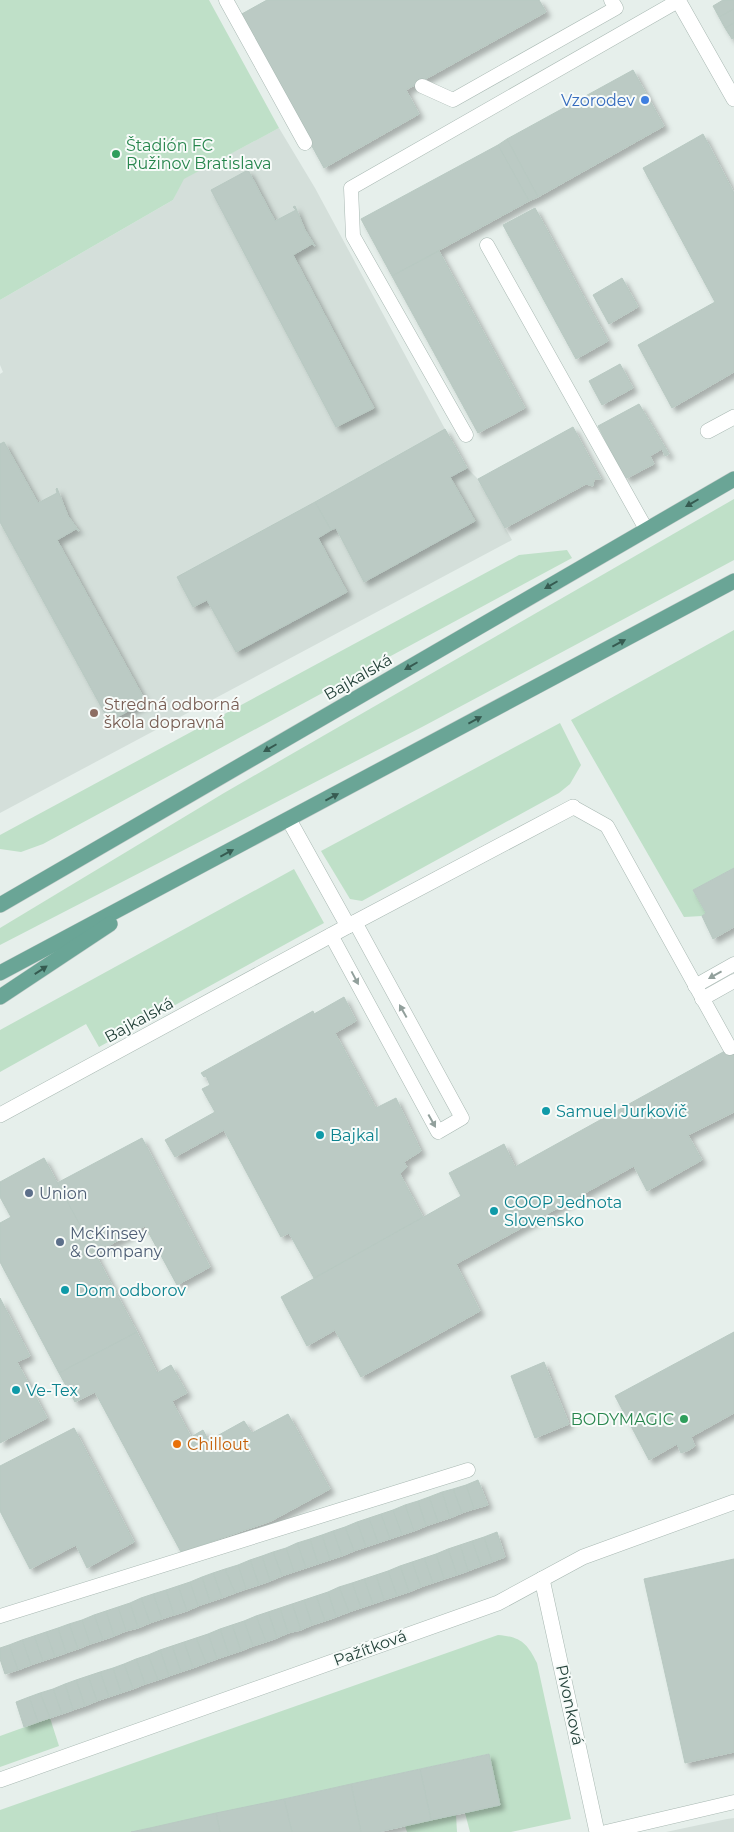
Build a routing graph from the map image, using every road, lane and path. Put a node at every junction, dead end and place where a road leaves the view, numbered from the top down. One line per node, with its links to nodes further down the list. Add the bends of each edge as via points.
1 (226, 0): 6 (lane)
2 (611, 0): 4 (lane, via 616,8 453,100)
3 (678, 1): 5 (street); 10 (lane, via 351,188 353,236)
4 (422, 86)
5 (734, 99)
6 (305, 143)
7 (487, 246): 12 (lane)
8 (734, 417): 9 (street)
9 (708, 431)
10 (466, 435)
11 (734, 479): 12 (main road, Bajkalská, one-way to 12)
12 (646, 529): 17 (main road, Bajkalská, one-way to 17)
13 (734, 582): 15 (main road, one-way to 13)
14 (573, 807): 18 (street, Bajkalská); 23 (lane, via 607,826)
15 (289, 820): 16 (main road, one-way to 15); 18 (street)
16 (184, 876): 21 (main road); 24 (main road, one-way to 16)
17 (0, 905)
18 (351, 924): 19 (street, Bajkalská); 19 (lane, one-way to 18, via 438,1132 462,1118)
19 (331, 935): 27 (street, Bajkalská)
20 (734, 964): 23 (lane, one-way to 23)
21 (0, 973)
22 (734, 981): 25 (lane)
23 (695, 986): 25 (lane)
24 (0, 996)
25 (702, 999): 26 (lane)
26 (730, 1048)
27 (0, 1116)
28 (468, 1470): 31 (lane)
29 (734, 1502): 30 (street, Pažítková, via 583,1557)
30 (542, 1579): 32 (street, Pažítková, via 498,1603); 34 (street, Pivonková)
31 (0, 1616)
32 (0, 1780)
33 (734, 1802): 35 (lane)
34 (598, 1832)
35 (606, 1832)

